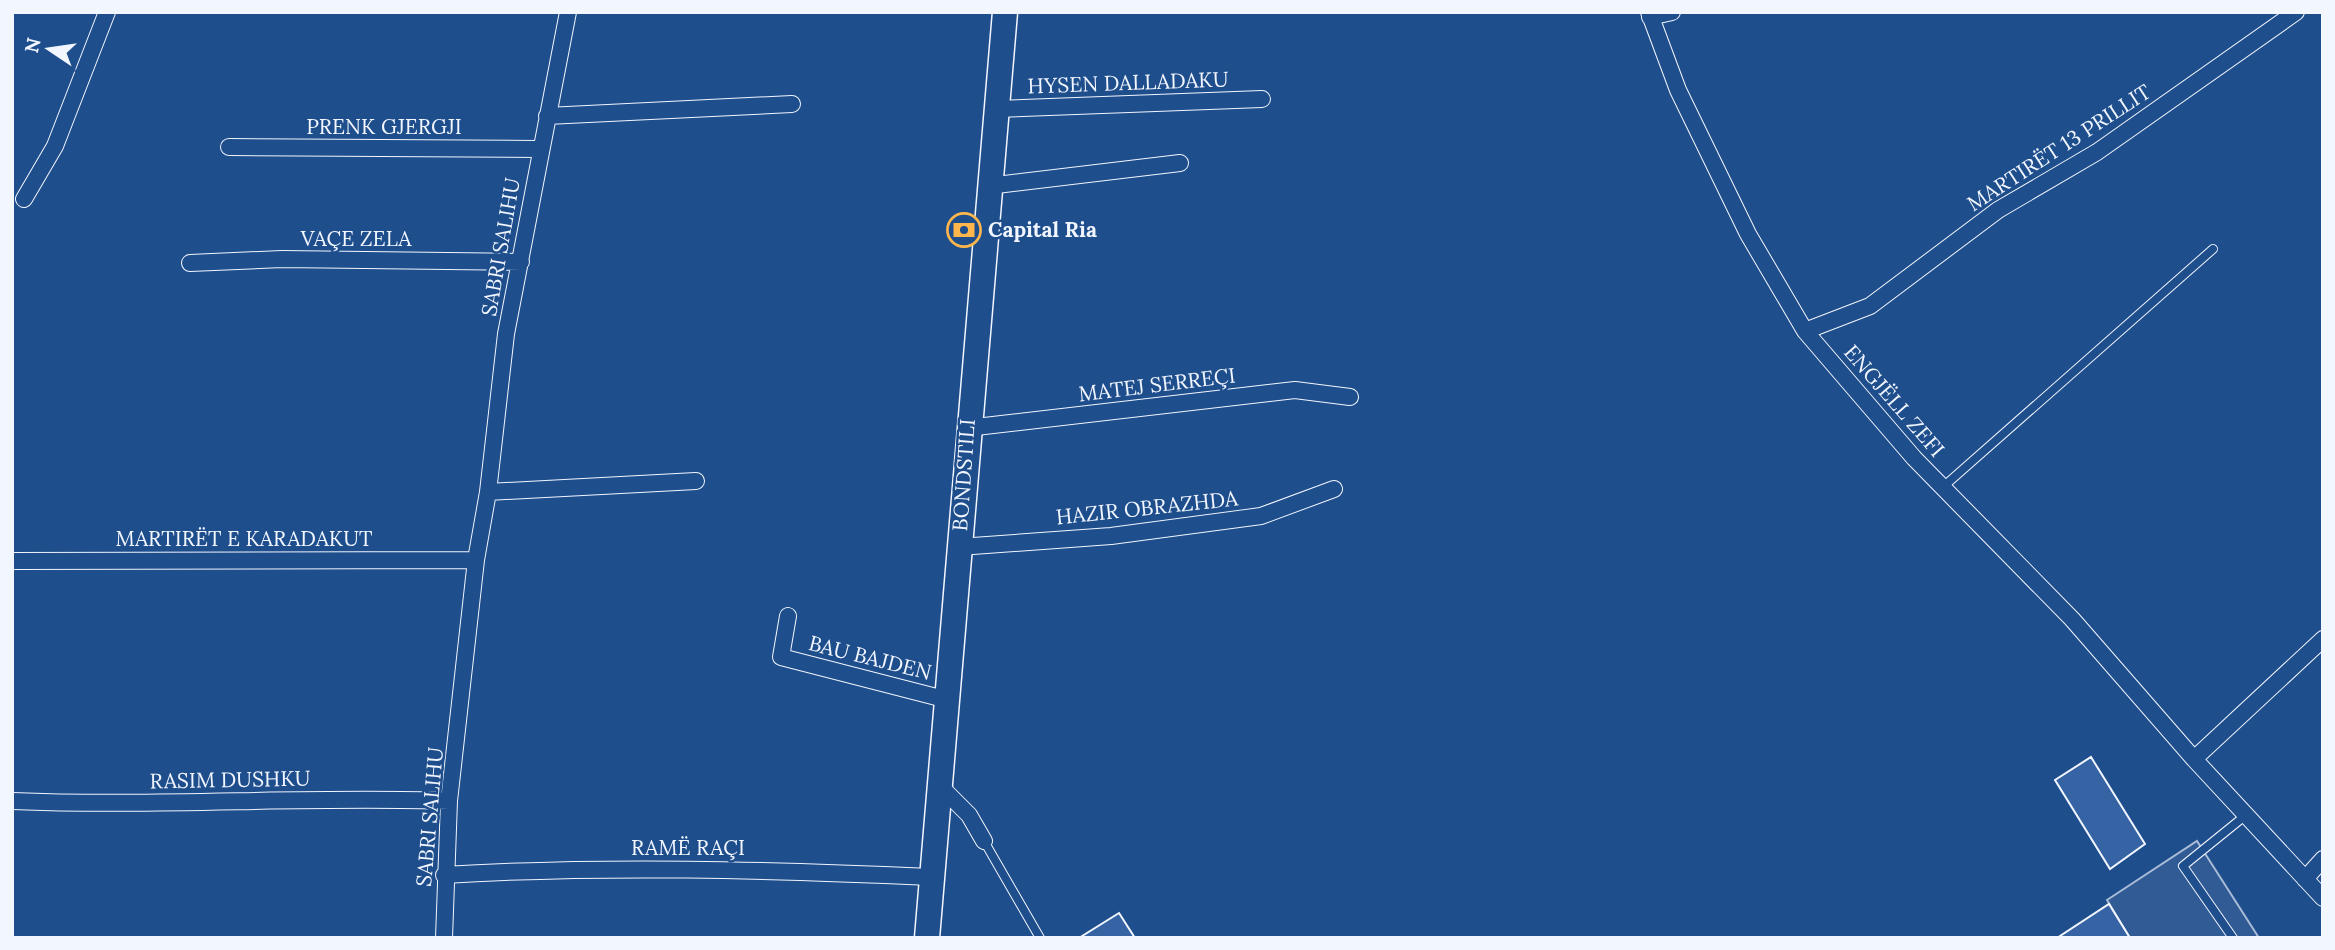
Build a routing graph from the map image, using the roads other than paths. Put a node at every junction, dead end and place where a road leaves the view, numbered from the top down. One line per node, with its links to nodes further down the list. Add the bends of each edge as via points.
1 (107, 12): 15 (street, via 55,146)
2 (568, 12): 10 (street, SABRI SALIHU)
3 (1005, 12): 9 (main road, BONDSTILI)
4 (1672, 12): 6 (street)
5 (2296, 12): 19 (street, MARTIRËT 13 PRILLIT, via 2097,152 1998,210 1870,306)
6 (1650, 14): 19 (street, ENGJËLL ZEFI, via 1678,90 1748,234)
7 (1262, 99): 9 (street, HYSEN DALLADAKU)
8 (792, 104): 10 (street)
9 (996, 109): 14 (main road, BONDSTILI)
10 (547, 116): 12 (street, SABRI SALIHU)
11 (229, 147): 12 (street, PRENK GJERGJI)
12 (540, 149): 17 (street, SABRI SALIHU)
13 (1180, 163): 14 (street)
14 (988, 186): 21 (main road, BONDSTILI)
15 (24, 199)
16 (2213, 249): 23 (lane)
17 (522, 262): 18 (street, VAÇE ZELA, via 282,259); 25 (street, SABRI SALIHU, via 506,334)
18 (190, 263)
19 (1805, 331): 23 (street, ENGJËLL ZEFI)
20 (1350, 397): 21 (street, MATEJ SERREÇI, via 1295,390)
21 (967, 428): 26 (main road, BONDSTILI)
22 (696, 481): 25 (street)
23 (1943, 487): 32 (street, ENGJËLL ZEFI, via 2073,619)
24 (1334, 489): 26 (street, HAZIR OBRAZHDA, via 1261,516 1111,536)
25 (488, 492): 27 (street, SABRI SALIHU)
26 (959, 547): 31 (main road, BONDSTILI)
27 (476, 560): 28 (street, MARTIRËT E KARADAKUT); 35 (street, SABRI SALIHU)
28 (12, 561)
29 (788, 616): 31 (street, BAU BAJDEN, via 781,657)
30 (2323, 639): 32 (street)
31 (948, 700): 33 (main road, BONDSTILI)
32 (2194, 759): 36 (street, ENGJËLL ZEFI)
33 (939, 785): 37 (street, via 969,815); 40 (main road, BONDSTILI)
34 (12, 801): 35 (street, RASIM DUSHKU)
35 (449, 801): 39 (street, SABRI SALIHU)
36 (2248, 814): 41 (street, ENGJËLL ZEFI); 46 (lane, via 2183,866)
37 (984, 841): 45 (lane)
38 (2323, 859): 41 (street)
39 (444, 875): 40 (street, RAMË RAÇI, via 558,868 726,868); 43 (street, SABRI SALIHU)
40 (931, 877): 44 (main road, BONDSTILI)
41 (2305, 879): 42 (street, ENGJËLL ZEFI)
42 (2323, 898)
43 (444, 938)
44 (927, 938)
45 (1040, 938)
46 (2233, 938)

